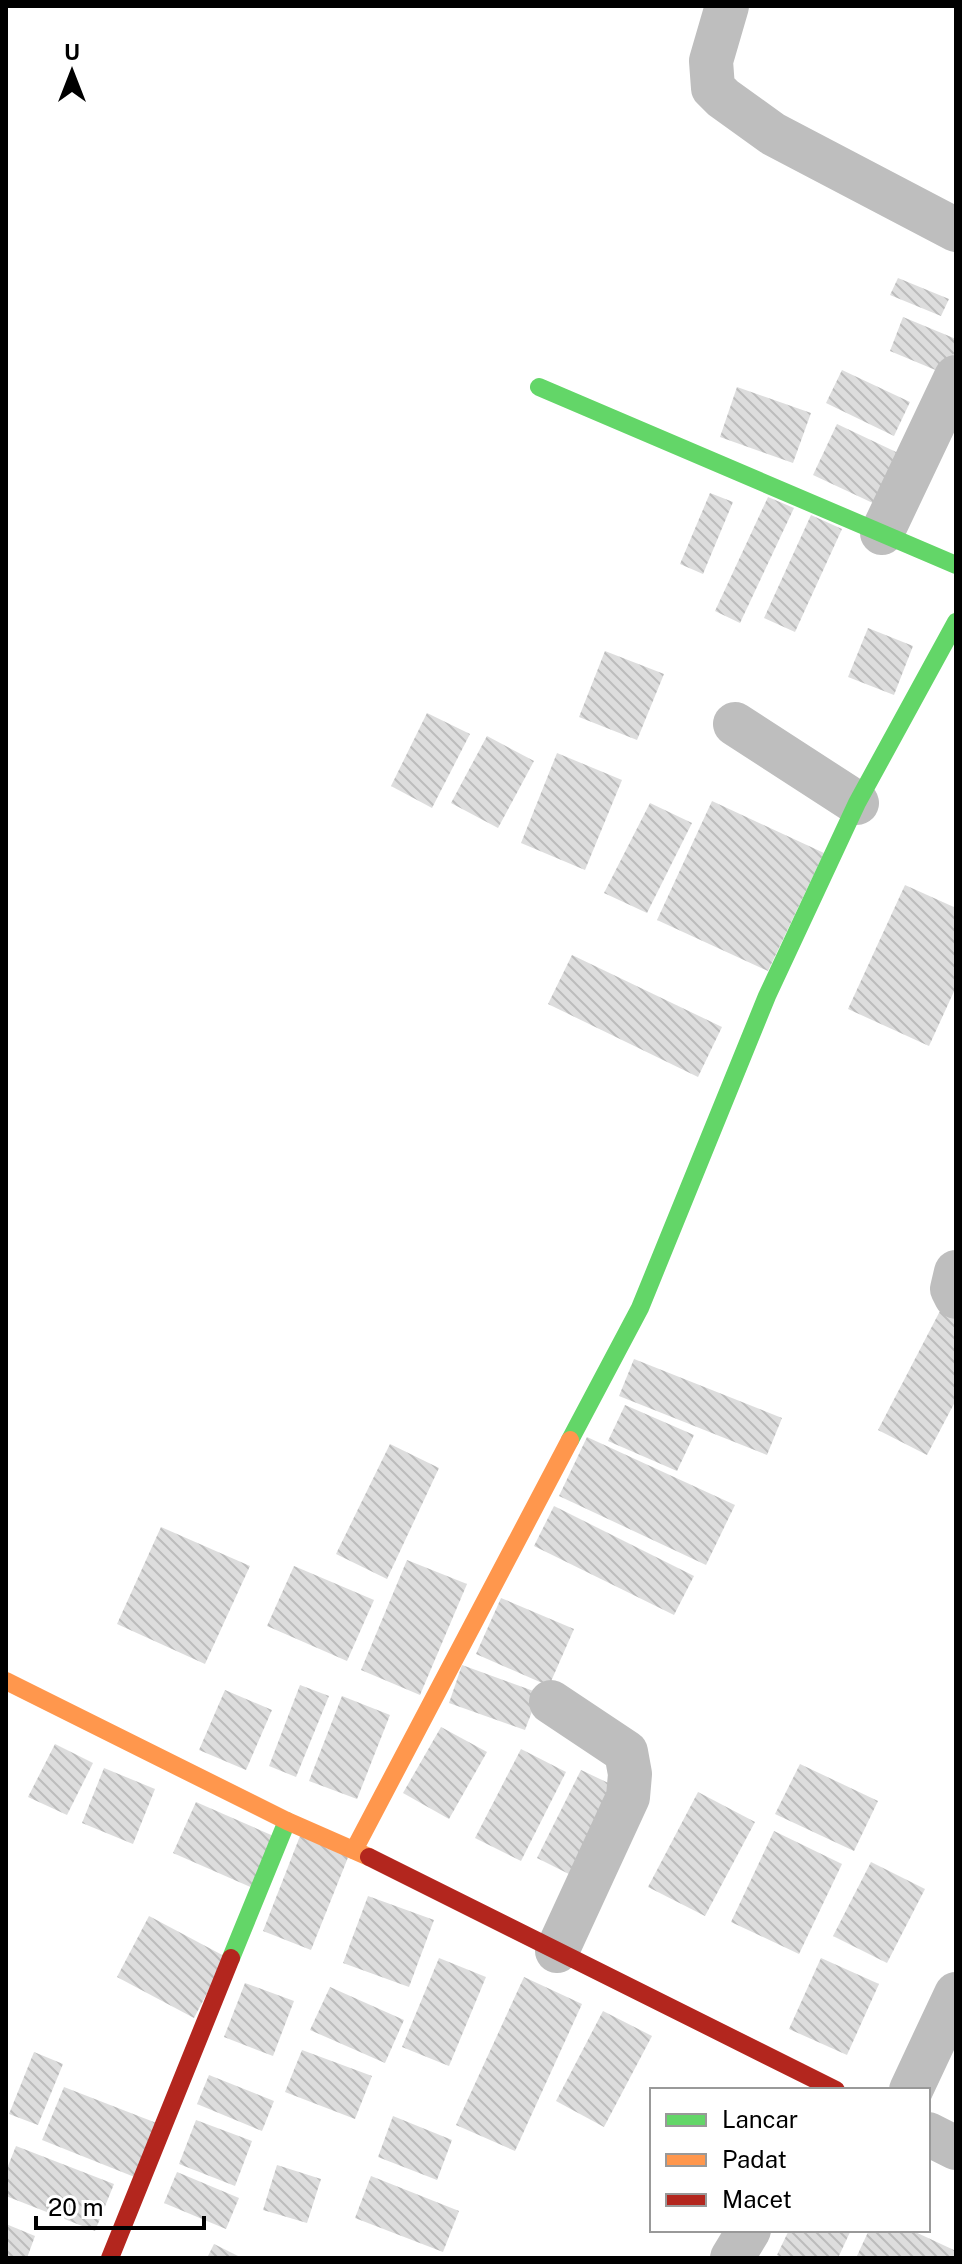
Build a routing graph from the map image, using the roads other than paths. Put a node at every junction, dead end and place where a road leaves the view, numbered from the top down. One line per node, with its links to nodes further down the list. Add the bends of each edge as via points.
1 (727, 6): 2 (street, via 711,61 713,88 723,98 773,134)
2 (956, 230)
3 (956, 377): 5 (street)
4 (539, 387): 5 (street)
5 (882, 533): 6 (street)
6 (956, 565)
7 (956, 622): 9 (street)
8 (735, 724): 9 (street)
9 (857, 803): 15 (street, via 767,996 640,1308)
10 (956, 1272): 11 (street)
11 (956, 1297)
12 (6, 1681): 14 (street)
13 (551, 1702): 16 (street, via 626,1752 630,1774 628,1797)
14 (287, 1821): 15 (street); 23 (street)
15 (354, 1850): 16 (street)
16 (557, 1951): 18 (street)
17 (956, 1994): 19 (street)
18 (832, 2088)
19 (912, 2088)
20 (930, 2135): 21 (street)
21 (956, 2148)
22 (748, 2232): 24 (street)
23 (110, 2258)
24 (732, 2258)

